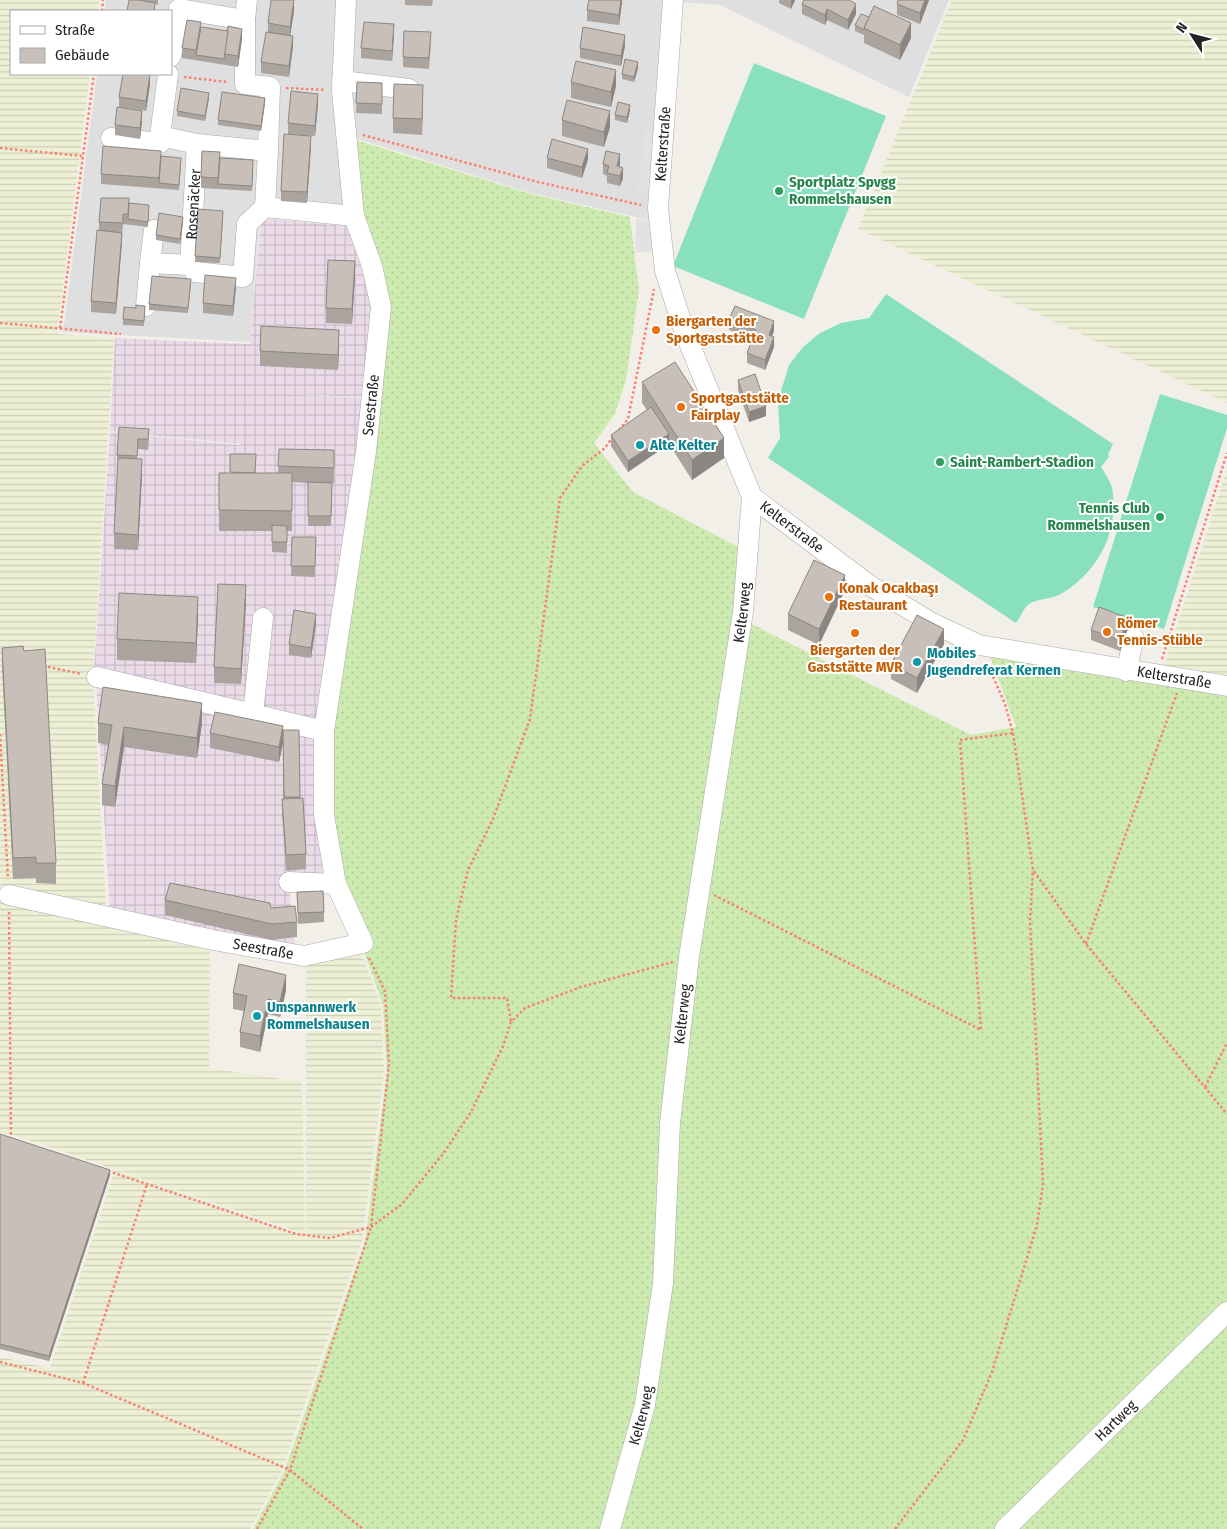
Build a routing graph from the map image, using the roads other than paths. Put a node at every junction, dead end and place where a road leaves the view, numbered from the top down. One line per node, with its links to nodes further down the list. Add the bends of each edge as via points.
1 (247, 0): 5 (street)
2 (346, 0): 8 (street, Seestraße)
3 (673, 0): 20 (street, Kelterstraße, via 658,208 664,270 684,333)
4 (179, 5): 5 (street); 6 (street)
5 (246, 20): 13 (street, via 245,84 270,87)
6 (172, 49)
7 (168, 75): 10 (street)
8 (342, 86): 9 (street); 15 (street, Seestraße)
9 (409, 89)
10 (160, 136): 11 (street, via 160,143); 12 (street)
11 (111, 138)
12 (197, 144): 13 (street); 18 (street, Rosenäcker)
13 (268, 151): 14 (street)
14 (266, 207): 15 (street); 18 (street, via 247,224 243,277 195,272)
15 (354, 216): 27 (street, Seestraße, via 381,307 368,433)
16 (154, 230): 17 (street)
17 (150, 263): 18 (street); 19 (street)
18 (190, 265)
19 (146, 306)
20 (752, 497): 23 (street, Kelterstraße, via 869,585 932,623 979,645); 32 (street, Kelterweg, via 743,612 689,957 670,1123 663,1283 645,1405)
21 (263, 618): 26 (street)
22 (1134, 638): 23 (street)
23 (1126, 671): 25 (street, Kelterstraße)
24 (97, 678): 26 (street)
25 (1227, 686)
26 (253, 714): 27 (street)
27 (324, 731): 29 (street, Seestraße, via 324,815)
28 (289, 882): 29 (street)
29 (336, 884): 30 (street, Seestraße, via 363,943 304,956 213,940)
30 (9, 895)
31 (1227, 1312): 33 (street, Hartweg)
32 (610, 1529)
33 (1005, 1529)

